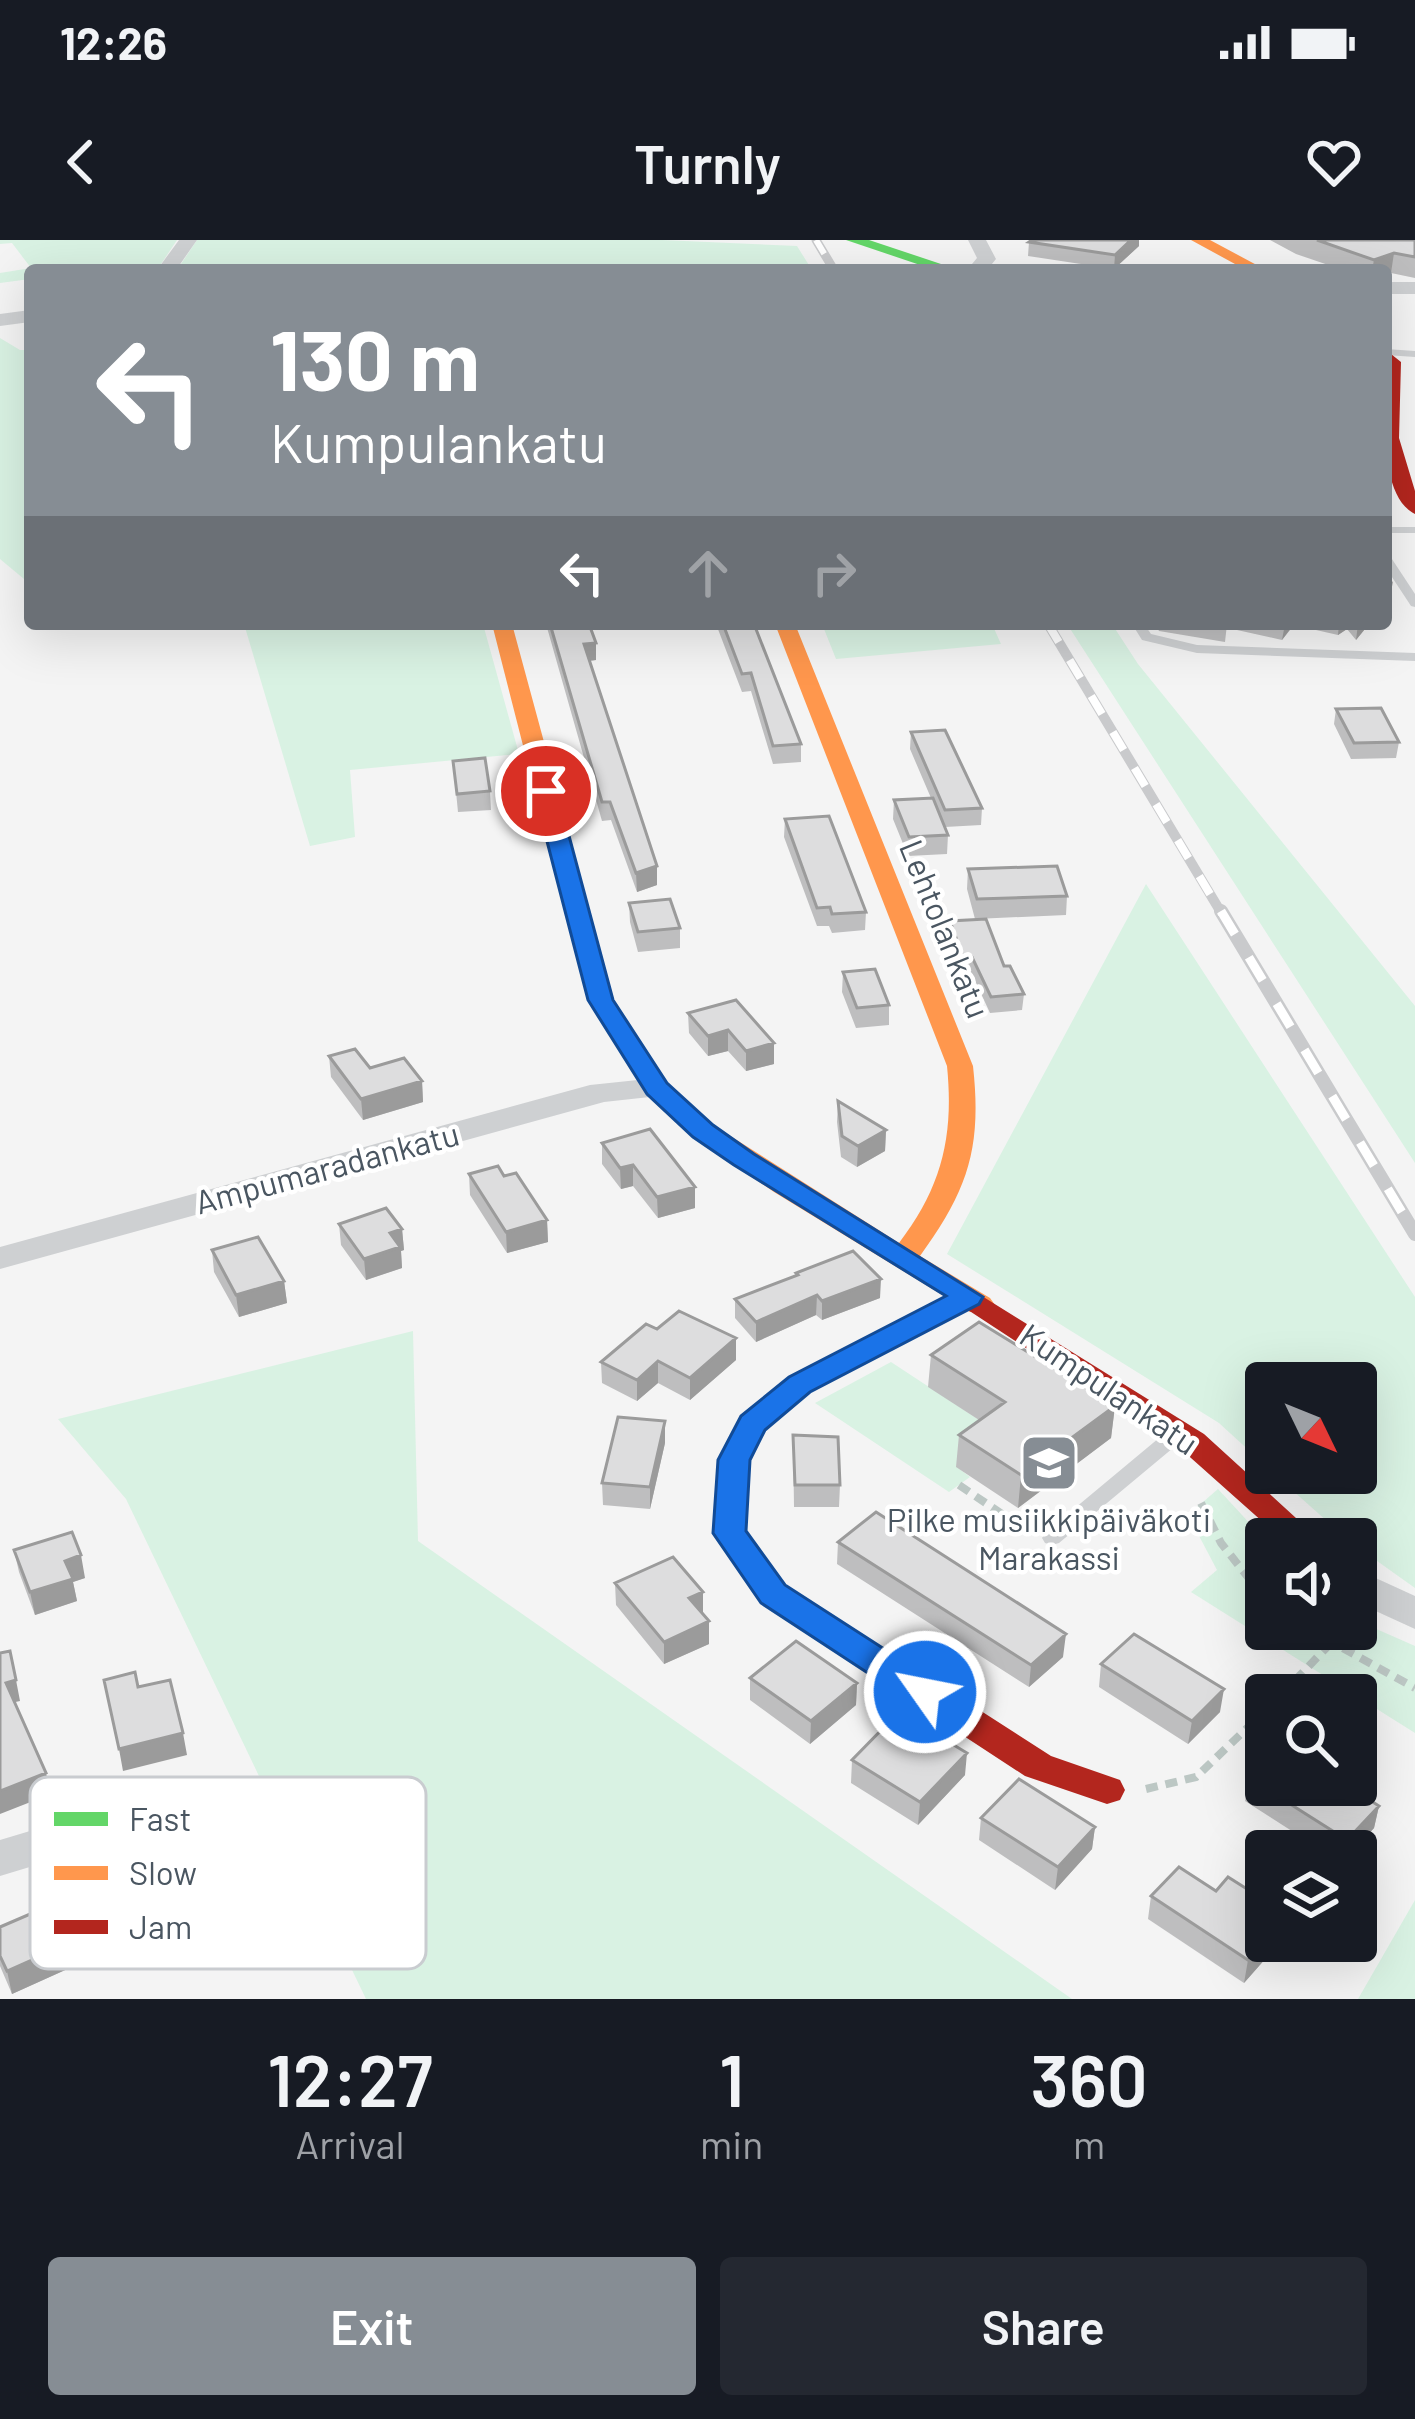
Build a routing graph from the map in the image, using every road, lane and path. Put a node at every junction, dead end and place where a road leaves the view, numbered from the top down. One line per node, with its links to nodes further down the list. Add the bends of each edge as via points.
1 (853, 240): 3 (street)
2 (1198, 240): 4 (street)
3 (931, 264)
4 (1246, 264)
5 (1392, 472): 6 (street)
6 (1415, 508)
7 (1392, 568): 8 (lane)
8 (1415, 604)
9 (504, 630): 13 (street, Kumpulankatu, via 601,1000)
10 (787, 630): 14 (street, Lehtolankatu, via 960,1066 970,1121 964,1165)
11 (1141, 630): 12 (lane, via 1146,638 1197,649)
12 (1415, 657)
13 (656, 1088): 14 (street, Kumpulankatu, via 744,1160); 15 (street, Ampumaradankatu, via 602,1092)
14 (905, 1256): 16 (street, Kumpulankatu)
15 (0, 1258)
16 (968, 1297): 17 (street, Kumpulankatu); 29 (street, via 800,1384 752,1424 734,1460 730,1533 773,1594 1038,1766)
17 (1186, 1437): 19 (street, Kumpulankatu); 20 (lane); 21 (path, via 1188,1478)
18 (959, 1485): 20 (path, via 1037,1537)
19 (1280, 1518)
20 (1052, 1538)
21 (1245, 1574)
22 (1377, 1595): 23 (street)
23 (1415, 1614)
24 (1324, 1650): 26 (path)
25 (1342, 1650): 27 (path)
26 (1301, 1674)
27 (1415, 1688)
28 (1245, 1730): 29 (path, via 1196,1777 1164,1788)
29 (1107, 1790)
30 (30, 1849): 31 (street)
31 (0, 1858)

